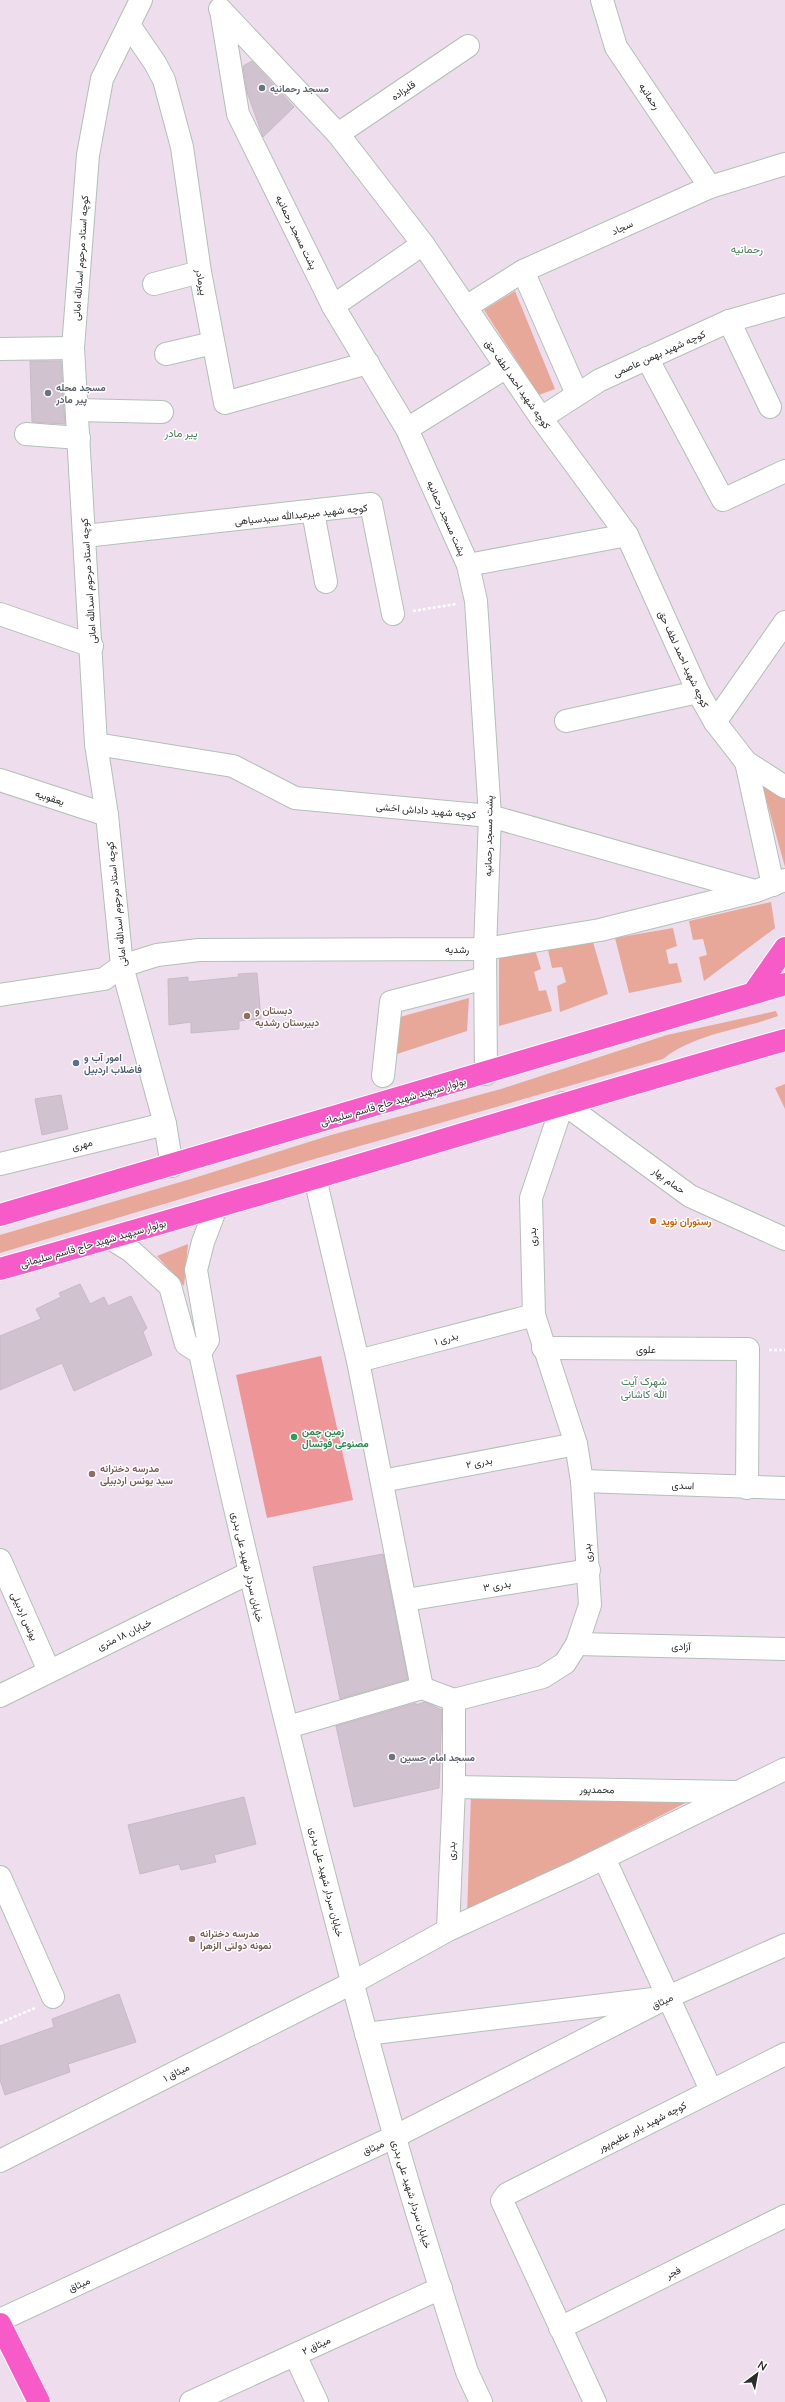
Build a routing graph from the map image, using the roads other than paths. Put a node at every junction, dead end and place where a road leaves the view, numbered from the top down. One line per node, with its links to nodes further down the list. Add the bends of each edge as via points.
1 (141, 0): 4 (street, کوچه استاد مرحوم اسدالله امانی)
2 (602, 0): 8 (street, رحمانیه, via 616,47)
3 (217, 5): 6 (street, کوچه شهید احمد لطف حق); 14 (street, پشت مسجد رحمانیه, via 238,114)
4 (128, 25): 11 (street, پیرمادر, via 164,80 182,147); 18 (street, کوچه استاد مرحوم اسدالله امانی, via 102,79 88,155)
5 (468, 46): 6 (street, قلیزاده)
6 (338, 134): 9 (street, کوچه شهید احمد لطف حق)
7 (785, 164): 8 (street, سجاد)
8 (710, 187): 10 (street, سجاد)
9 (423, 244): 14 (street); 15 (street, کوچه شهید احمد لطف حق)
10 (523, 271): 15 (street, سجاد); 24 (street)
11 (200, 272): 12 (street); 17 (street, پیرمادر)
12 (154, 284)
13 (785, 305): 16 (street, کوچه شهید بهمن عاصمی)
14 (333, 306): 22 (street, پشت مسجد رحمانیه)
15 (466, 307): 23 (street, کوچه شهید احمد لطف حق)
16 (729, 321): 21 (street, کوچه شهید بهمن عاصمی); 25 (street)
17 (214, 343): 20 (street); 22 (street, پیرمادر, via 225,403)
18 (73, 348): 19 (street); 26 (street, کوچه استاد مرحوم اسدالله امانی)
19 (0, 350)
20 (166, 354)
21 (647, 358): 24 (street, کوچه شهید بهمن عاصمی); 32 (street, via 724,500)
22 (368, 363): 29 (street, پشت مسجد رحمانیه)
23 (505, 368): 28 (street, کوچه شهید احمد لطف حق); 29 (street)
24 (577, 394): 28 (street, کوچه شهید بهمن عاصمی)
25 (770, 407)
26 (77, 410): 27 (street); 31 (street, کوچه استاد مرحوم اسدالله امانی)
27 (162, 412)
28 (540, 418): 34 (street, کوچه شهید احمد لطف حق)
29 (407, 430): 36 (street, پشت مسجد رحمانیه)
30 (26, 434): 31 (street)
31 (79, 438): 35 (street, کوچه استاد مرحوم اسدالله امانی)
32 (785, 471)
33 (314, 512): 35 (street, کوچه شهید میرعبدالله سیدسیاهی); 37 (street); 39 (street, کوچه شهید میرعبدالله سیدسیاهی, via 371,504)
34 (627, 535): 36 (street); 42 (street, کوچه شهید احمد لطف حق)
35 (85, 536): 41 (street, کوچه استاد مرحوم اسدالله امانی)
36 (468, 565): 50 (street, پشت مسجد رحمانیه, via 476,601)
37 (326, 582)
38 (0, 614): 41 (street)
39 (393, 614)
40 (785, 622): 44 (street)
41 (92, 646): 45 (street, کوچه استاد مرحوم اسدالله امانی)
42 (698, 692): 43 (street); 44 (street, کوچه شهید احمد لطف حق)
43 (566, 721)
44 (715, 722): 46 (street, کوچه شهید احمد لطف حق)
45 (96, 744): 49 (street, کوچه استاد مرحوم اسدالله امانی); 50 (street, کوچه شهید داداش اخشی, via 233,766 295,798)
46 (746, 762): 48 (street, کوچه شهید احمد لطف حق); 51 (street)
47 (0, 780): 49 (street, یعقوبیه)
48 (785, 787)
49 (104, 814): 54 (street, کوچه استاد مرحوم اسدالله امانی)
50 (490, 816): 51 (street, کوچه شهید داداش اخشی); 53 (street, پشت مسجد رحمانیه)
51 (771, 885): 53 (street, رشدیه, via 600,930)
52 (785, 948): 57 (main road)
53 (485, 949): 54 (street, رشدیه, via 200,950 158,954); 55 (street, پشت مسجد رحمانیه)
54 (122, 966): 58 (street, رشدیه, via 104,979); 63 (street, کوچه استاد مرحوم اسدالله امانی)
55 (485, 978): 60 (street, پشت مسجد رحمانیه); 61 (street, via 391,1002)
56 (785, 984): 57 (main road, بولوار سپهبد شهید حاج قاسم سلیمانی)
57 (754, 992): 60 (main road, بولوار سپهبد شهید حاج قاسم سلیمانی)
58 (0, 995)
59 (785, 1040): 62 (main road, بولوار سپهبد شهید حاج قاسم سلیمانی)
60 (486, 1074): 65 (main road, بولوار سپهبد شهید حاج قاسم سلیمانی)
61 (383, 1076)
62 (563, 1103): 66 (main road, بولوار سپهبد شهید حاج قاسم سلیمانی); 70 (street, حمام بهار, via 690,1196); 72 (street, بدری, via 531,1198)
63 (165, 1124): 64 (street, مهری); 65 (street, کوچه استاد مرحوم اسدالله امانی)
64 (0, 1164)
65 (172, 1166): 68 (main road, بولوار سپهبد شهید حاج قاسم سلیمانی)
66 (315, 1178): 67 (main road, بولوار سپهبد شهید حاج قاسم سلیمانی); 75 (street)
67 (216, 1208): 69 (main road, بولوار سپهبد شهید حاج قاسم سلیمانی); 74 (street, via 196,1270 208,1340)
68 (0, 1215)
69 (110, 1238): 71 (main road, بولوار سپهبد شهید حاج قاسم سلیمانی); 74 (street, via 131,1251 170,1286 186,1344)
70 (785, 1240)
71 (0, 1269)
72 (534, 1315): 73 (street, بدری); 75 (street, بدری ۱)
73 (543, 1348): 76 (street, بدری); 79 (street, علوی, via 748,1349)
74 (200, 1354): 83 (street, خیابان سردار شهید علی بدری)
75 (358, 1361): 77 (street)
76 (576, 1444): 77 (street, بدری ۲); 78 (street, بدری)
77 (382, 1481): 84 (street)
78 (582, 1482): 79 (street, اسدی); 82 (street, بدری)
79 (746, 1488): 80 (street, اسدی)
80 (785, 1488)
81 (0, 1560): 87 (street, یونس اردبیلی)
82 (589, 1570): 84 (street, بدری ۳); 85 (street, بدری, via 590,1605)
83 (249, 1573): 87 (street, خیابان ۱۸ متری); 91 (street, خیابان سردار شهید علی بدری)
84 (406, 1600): 88 (street)
85 (577, 1644): 86 (street, آزادی); 90 (street, بدری, via 565,1663 543,1677)
86 (785, 1649)
87 (49, 1671): 89 (street, خیابان ۱۸ متری)
88 (422, 1688): 90 (street); 91 (street)
89 (0, 1696)
90 (454, 1700): 93 (street, بدری)
91 (288, 1727): 99 (street, خیابان سردار شهید علی بدری)
92 (785, 1769): 94 (street)
93 (454, 1787): 94 (street, محمدپور); 97 (street, بدری)
94 (739, 1792): 95 (street)
95 (604, 1858): 97 (street); 101 (street)
96 (0, 1876): 100 (street)
97 (448, 1930): 99 (street)
98 (785, 1945): 101 (street, میثاق)
99 (352, 1982): 102 (street, خیابان سردار شهید علی بدری); 106 (street, میثاق ۱)
100 (53, 1997)
101 (668, 1998): 102 (street); 104 (street); 105 (street, میثاق)
102 (366, 2034): 105 (street, خیابان سردار شهید علی بدری)
103 (785, 2054): 104 (street, کوچه شهید یاور عظیم‌پور)
104 (711, 2090): 111 (street, کوچه شهید یاور عظیم‌پور, via 507,2194 502,2201)
105 (394, 2137): 108 (street, خیابان سردار شهید علی بدری); 109 (street, میثاق)
106 (0, 2161)
107 (785, 2216): 111 (street, فجر)
108 (441, 2288): 112 (street, میثاق ۲); 116 (street, خیابان سردار شهید علی بدری, via 467,2372)
109 (0, 2320)
110 (0, 2324): 113 (main road)
111 (560, 2328): 117 (street)
112 (295, 2355): 114 (street, میثاق ۲); 115 (street)
113 (39, 2402)
114 (191, 2402)
115 (318, 2402)
116 (481, 2402)
117 (595, 2402)

